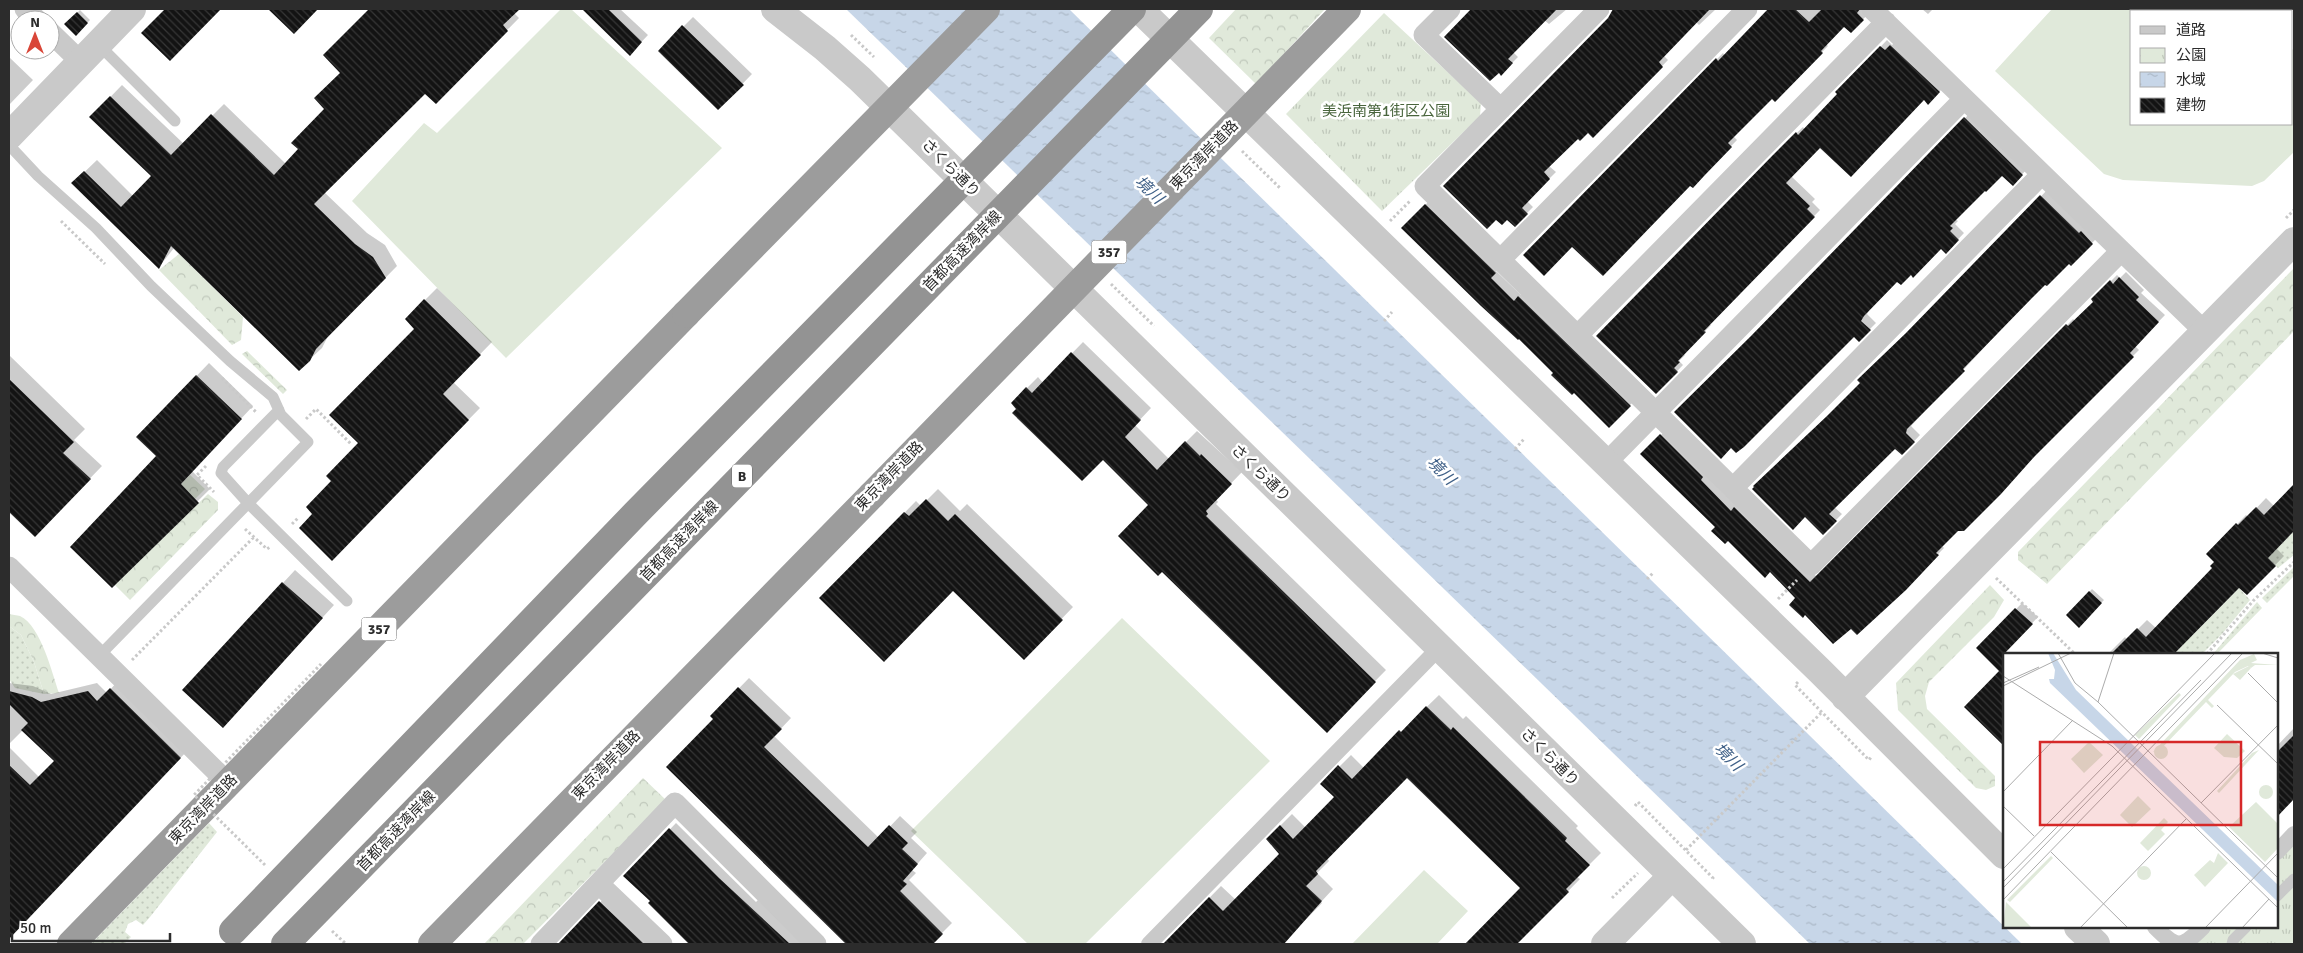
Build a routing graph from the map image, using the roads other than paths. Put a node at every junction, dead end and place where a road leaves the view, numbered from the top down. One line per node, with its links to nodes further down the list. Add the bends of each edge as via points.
1 (132, 9): 13 (street)
2 (775, 9): 32 (street, さくら通り, via 860,79)
3 (986, 9): 35 (highway, 東京湾岸道路 / 357, bridge)
4 (1132, 9): 47 (highway, bridge, via 628,521)
5 (1140, 9): 27 (street)
6 (1199, 9): 49 (highway, 首都高速湾岸線 / B, bridge)
7 (1347, 9): 50 (highway, 東京湾岸道路 / 357, bridge)
8 (1450, 9): 15 (street, via 1424,34)
9 (1599, 9): 15 (street)
10 (1747, 9): 22 (street)
11 (1879, 15): 14 (street); 24 (street)
12 (60, 37): 13 (street)
13 (89, 53): 16 (lane); 17 (street)
14 (1964, 99): 19 (street); 26 (street)
15 (1500, 109): 22 (street, via 1425,186)
16 (175, 121)
17 (9, 136)
18 (9, 145): 25 (lane, via 151,286 273,397)
19 (2042, 174): 21 (street); 28 (street)
20 (2287, 232): 23 (street)
21 (2120, 251): 23 (street); 28 (street, via 1811,565)
22 (1500, 260): 24 (street)
23 (2205, 332): 34 (street)
24 (1577, 336): 26 (street)
25 (279, 410): 29 (lane, via 223,467 221,473); 29 (lane, via 308,442)
26 (1656, 412): 27 (street); 28 (street)
27 (1606, 463): 34 (street)
28 (1733, 488)
29 (248, 504): 31 (lane); 33 (lane)
30 (9, 567): 33 (street)
31 (346, 601)
32 (1439, 648): 39 (street, さくら通り); 54 (street)
33 (100, 655): 35 (street)
34 (1845, 697): 38 (street)
35 (228, 783): 48 (highway, 東京湾岸道路 / 357)
36 (2294, 834): 37 (street)
37 (2278, 851)
38 (2003, 854)
39 (1671, 877): 55 (street); 56 (street, さくら通り)
40 (2294, 879): 42 (lane)
41 (599, 884): 51 (street); 52 (street); 53 (street, via 675,803)
42 (2278, 895)
43 (2079, 928): 57 (street)
44 (2156, 928): 45 (street, via 2170,942 2182,944)
45 (2202, 928)
46 (2245, 928): 58 (lane)
47 (233, 931)
48 (71, 944)
49 (285, 944)
50 (432, 944)
51 (541, 944)
52 (662, 944)
53 (816, 944)
54 (1149, 944)
55 (1605, 944)
56 (1742, 944)
57 (2096, 944)
58 (2232, 944)

